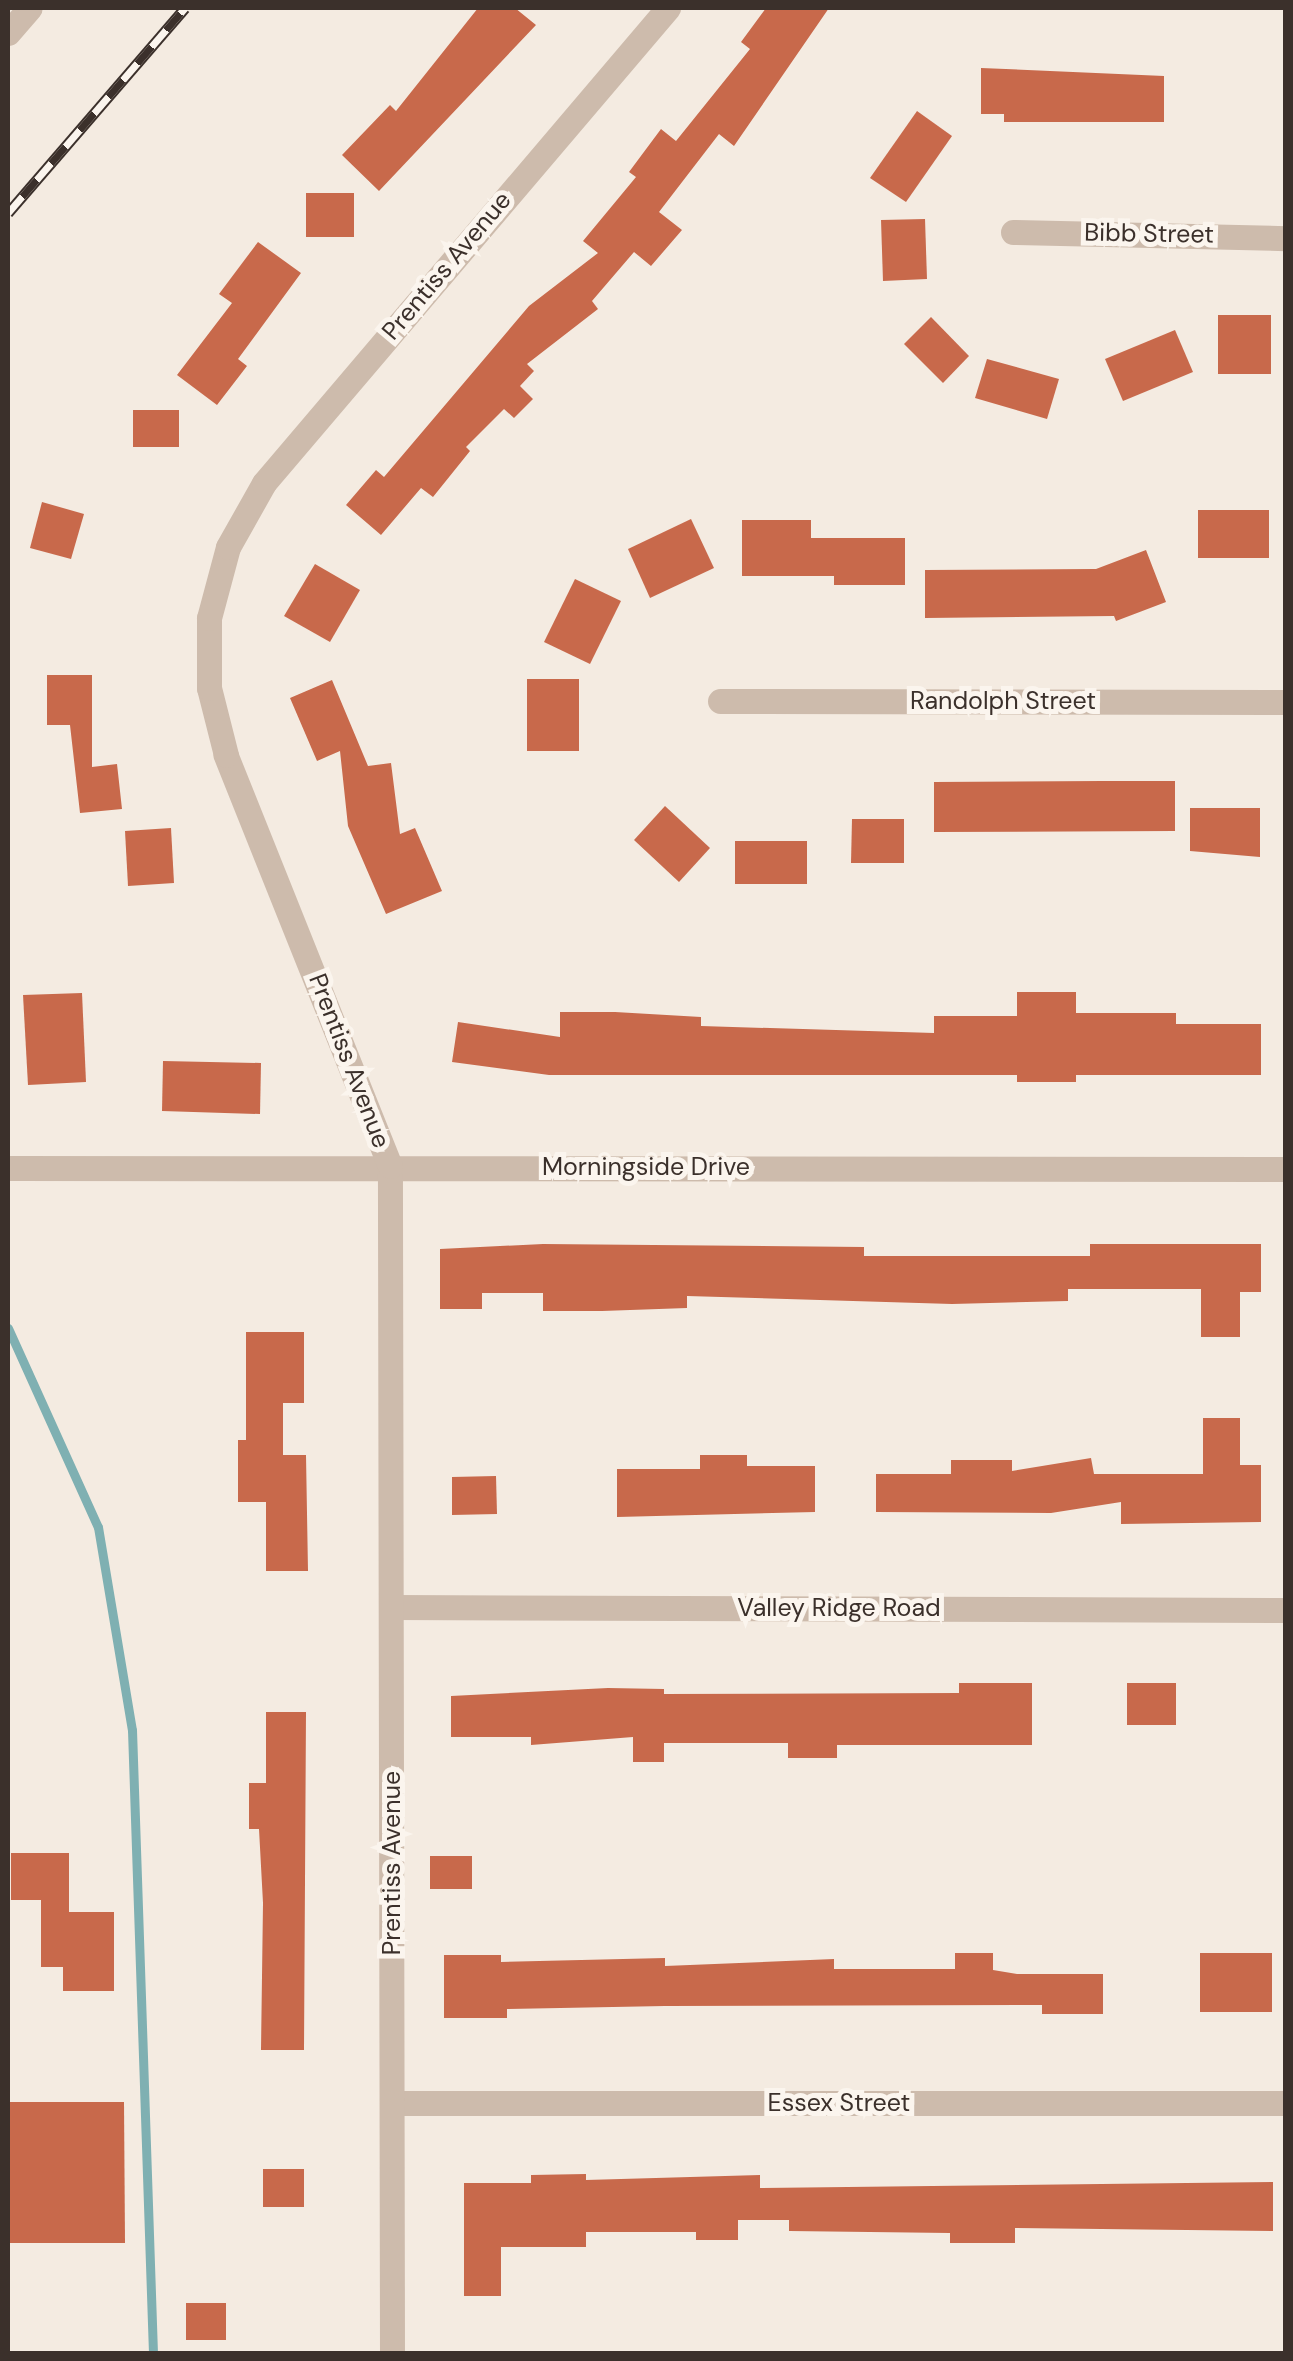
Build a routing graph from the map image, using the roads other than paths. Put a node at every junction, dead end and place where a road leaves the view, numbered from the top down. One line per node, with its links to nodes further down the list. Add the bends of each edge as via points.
1 (30, 8): 3 (street)
2 (668, 8): 8 (street, Prentiss Avenue, via 264,483 216,582 206,653 215,722)
3 (8, 33)
4 (1013, 232): 5 (street, Bibb Street)
5 (1286, 238)
6 (720, 700): 7 (street, Randolph Street)
7 (1286, 702)
8 (390, 1166): 9 (street, Morningside Drive); 10 (street, Morningside Drive); 11 (street, Prentiss Avenue)
9 (8, 1168)
10 (1286, 1169)
11 (392, 1607): 12 (street, Valley Ridge Road); 14 (street, Prentiss Avenue)
12 (1286, 1610)
13 (1286, 2102): 14 (street, Essex Street)
14 (392, 2103): 15 (street, Prentiss Avenue)
15 (392, 2354)

